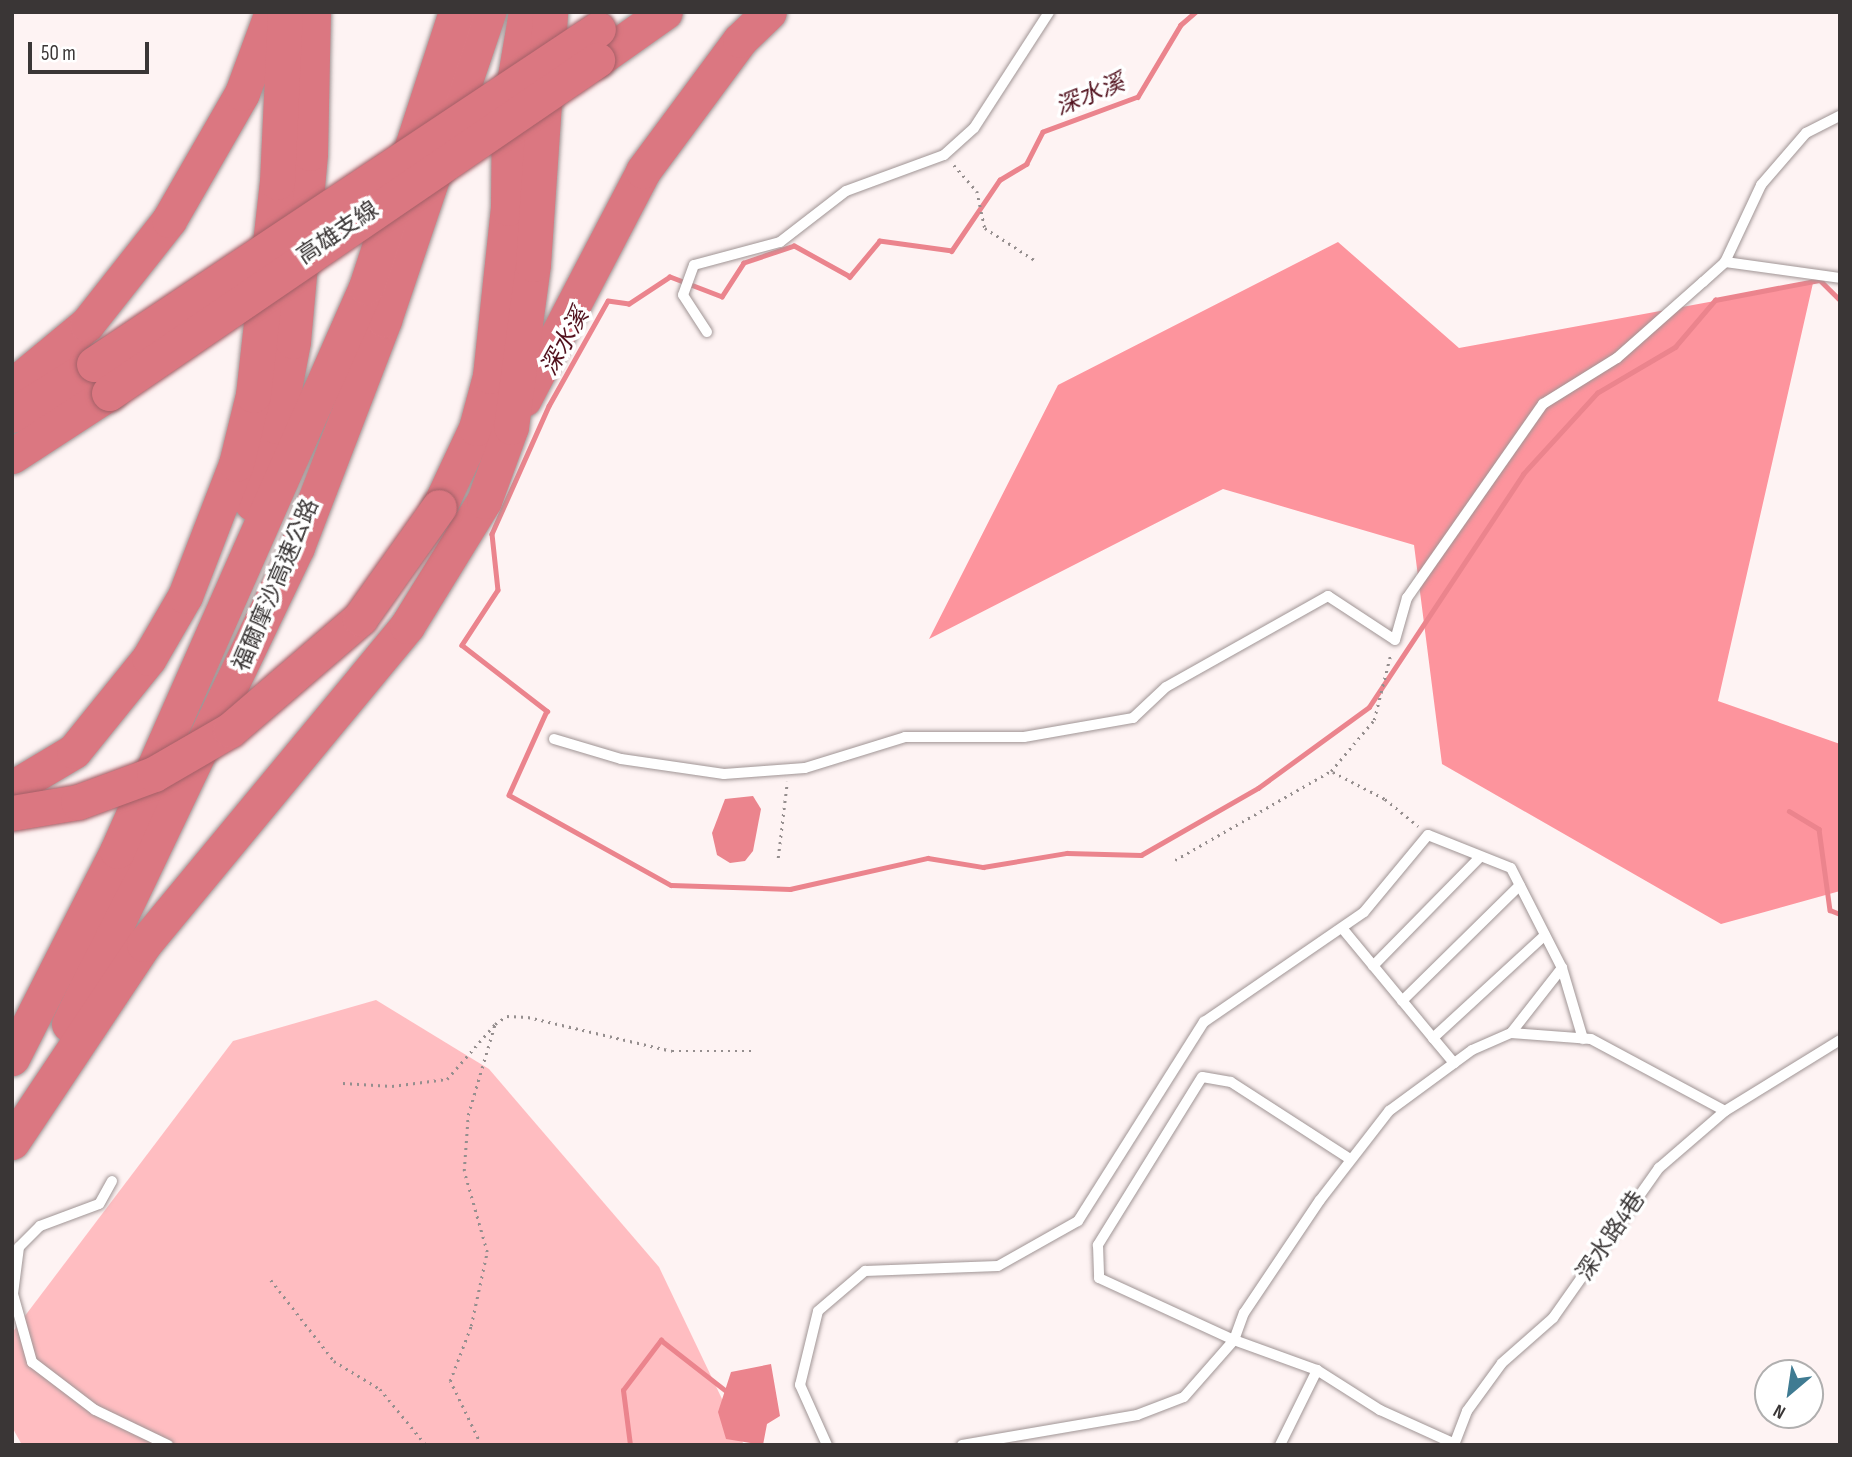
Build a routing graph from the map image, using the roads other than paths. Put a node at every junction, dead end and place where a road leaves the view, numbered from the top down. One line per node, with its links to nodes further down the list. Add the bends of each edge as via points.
1 (272, 12): 17 (highway, via 242,93 169,220 87,324)
2 (285, 12): 25 (highway, via 275,195 253,395 236,464 185,596 149,658 74,751)
3 (313, 12): 23 (highway, via 310,153 293,341)
4 (456, 12): 23 (highway, 福爾摩沙高速公路, via 366,286)
5 (488, 12): 41 (highway, 福爾摩沙高速公路, via 384,320 297,547)
6 (526, 12): 26 (highway, bridge, via 509,112 508,208 490,376 475,428 439,508 360,618 230,730 154,774 78,802)
7 (550, 12): 19 (highway, via 533,264)
8 (665, 12): 11 (highway, 高雄支線)
9 (769, 12): 19 (highway, via 740,40 643,171)
10 (1049, 12): 15 (lane, via 974,128 944,155 846,191 780,242 694,265 683,295)
11 (614, 26): 16 (highway, 高雄支線, bridge)
12 (1840, 116): 13 (lane, via 1806,133 1761,185)
13 (1725, 261): 14 (lane); 24 (lane, via 1617,358 1543,404 1407,598 1395,640 1328,596 1166,687 1133,718 1024,737 905,737 790,769 724,774 621,759)
14 (1840, 278)
15 (707, 332)
16 (101, 379): 18 (highway, 高雄支線); 20 (highway, 高雄支線)
17 (12, 386)
18 (12, 415)
19 (510, 427): 42 (highway, via 484,501 407,626 144,944)
20 (47, 436): 21 (highway, 高雄支線); 22 (highway)
21 (12, 456)
22 (12, 466)
23 (234, 595): 38 (highway, 福爾摩沙高速公路, via 117,851)
24 (554, 739)
25 (12, 788)
26 (12, 813)
27 (1479, 858): 28 (lane, via 1511,867); 29 (lane, via 1428,835); 31 (lane)
28 (1520, 885): 30 (lane); 33 (lane)
29 (1342, 929): 31 (lane); 49 (lane, via 1204,1022 1078,1221 998,1266 865,1271 818,1311 800,1385)
30 (1545, 935): 32 (lane); 35 (lane)
31 (1373, 966): 33 (lane)
32 (1562, 968): 34 (lane); 36 (lane)
33 (1402, 1001): 35 (lane)
34 (1510, 1033): 36 (lane); 39 (lane)
35 (1433, 1038): 39 (lane)
36 (1583, 1039): 40 (lane)
37 (1840, 1040): 40 (lane, 深水路4巷)
38 (12, 1058)
39 (1454, 1063): 43 (lane, via 1389,1111)
40 (1725, 1111): 47 (lane, 深水路4巷, via 1659,1168 1622,1213 1553,1318 1502,1363 1467,1411)
41 (12, 1136)
42 (12, 1142)
43 (1350, 1159): 45 (lane, via 1244,1313); 45 (lane, via 1231,1082 1202,1077 1182,1106 1098,1245 1099,1278)
44 (112, 1181): 48 (lane, via 99,1204 40,1226 19,1247 13,1294 32,1362 95,1410)
45 (1234, 1340): 46 (lane); 50 (lane, via 1184,1397 1137,1415)
46 (1317, 1370): 47 (lane, via 1380,1410); 51 (lane)
47 (1454, 1444)
48 (168, 1445)
49 (827, 1445)
50 (961, 1445)
51 (1280, 1445)

